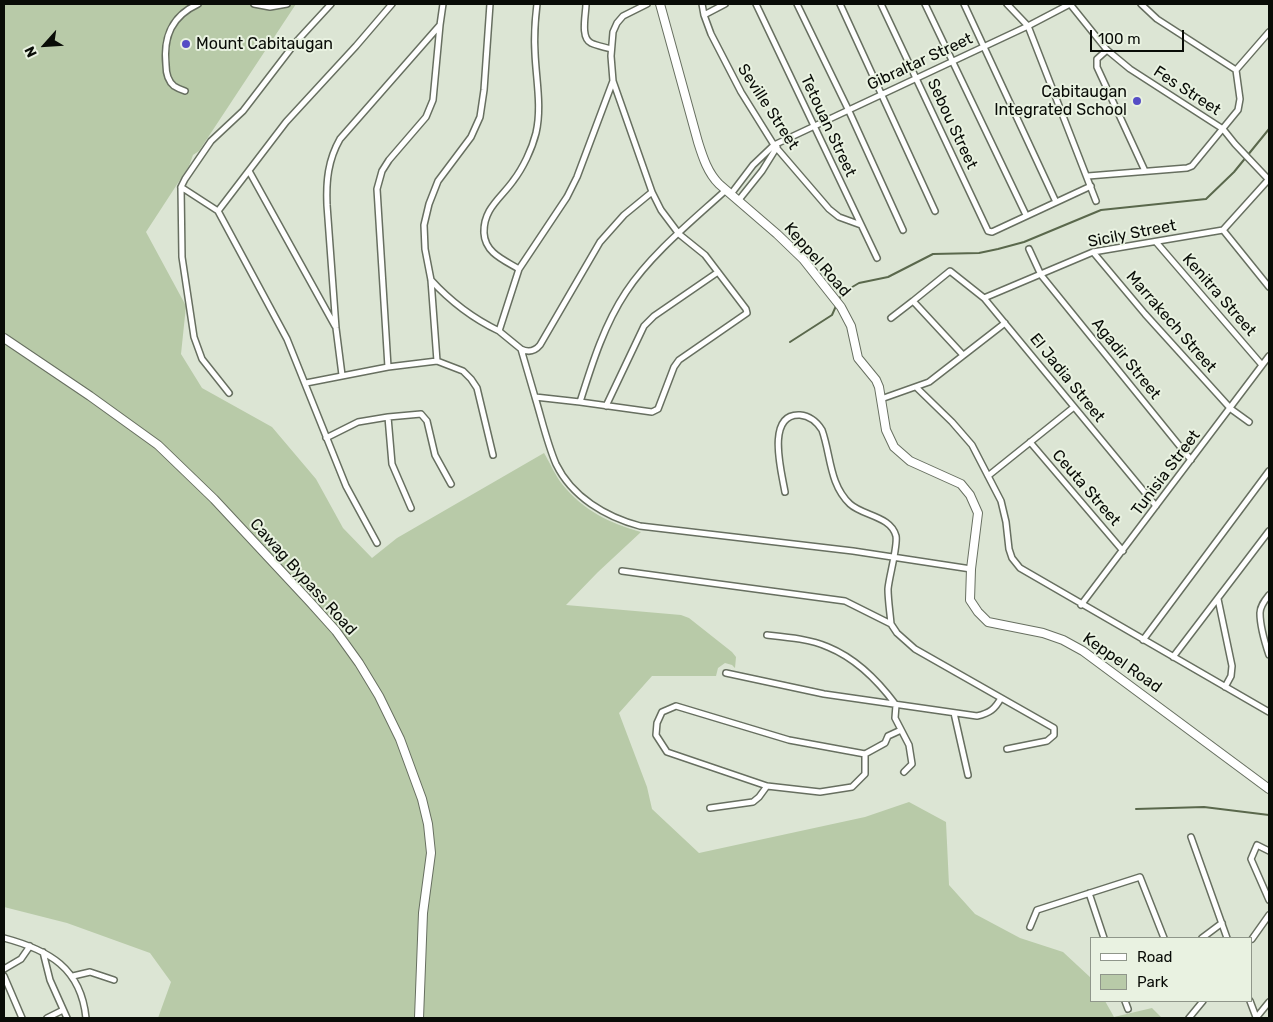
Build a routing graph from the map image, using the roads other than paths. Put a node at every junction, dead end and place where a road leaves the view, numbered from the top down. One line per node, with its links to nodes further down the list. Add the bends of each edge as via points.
1 (198, 4): 34 (street, via 188,9 172,26 164,51 170,80)
2 (254, 4): 3 (street, via 270,7)
3 (287, 4)
4 (331, 4): 45 (street, via 296,42 247,106 211,141)
5 (392, 4): 40 (street, via 286,122)
6 (443, 4): 24 (street)
7 (490, 4): 65 (street, via 480,117 471,137 438,182 427,213 424,238)
8 (537, 4): 62 (street, via 534,52 538,110 536,133 517,176 491,206 484,225 484,234 492,252)
9 (586, 4): 28 (street, via 586,38 591,43)
10 (647, 4): 28 (street, via 616,23)
11 (660, 4): 47 (street, Keppel Road, via 701,153 712,176)
12 (702, 4): 23 (street, Seville Street)
13 (725, 4): 23 (street)
14 (756, 4): 37 (street, Tetouan Street)
15 (797, 4): 36 (street)
16 (840, 4): 35 (street)
17 (881, 4): 32 (street, Sebou Street)
18 (925, 4): 30 (street)
19 (964, 4): 27 (street)
20 (1007, 4): 25 (street)
21 (1070, 4): 25 (street, Gibraltar Street); 29 (street, Fes Street)
22 (1142, 4): 31 (street, via 1157,19)
23 (704, 16): 39 (street, Seville Street, via 734,80)
24 (440, 25): 71 (street, via 333,151 326,185); 79 (street, via 430,108 385,166 377,188)
25 (1028, 26): 27 (street, Gibraltar Street); 42 (street)
26 (1269, 32): 31 (street)
27 (984, 46): 30 (street, Gibraltar Street); 50 (street)
28 (611, 49): 33 (street)
29 (1107, 50): 38 (street, Fes Street, via 1130,69); 41 (street, via 1097,60 1097,67)
30 (953, 60): 32 (street, Gibraltar Street); 53 (street)
31 (1236, 70): 38 (street, via 1240,99 1238,110)
32 (917, 77): 35 (street, Gibraltar Street); 53 (street, Sebou Street, via 986,229 992,232)
33 (613, 81): 46 (street); 62 (street, via 567,198)
34 (185, 91)
35 (882, 93): 36 (street, Gibraltar Street); 52 (street)
36 (848, 109): 37 (street, Gibraltar Street); 55 (street)
37 (814, 126): 39 (street, Gibraltar Street); 54 (street, Tetouan Street)
38 (1223, 129): 41 (street, via 1191,167); 43 (street, Fes Street)
39 (775, 146): 47 (street, Gibraltar Street); 48 (street, via 762,171); 54 (street, Seville Street, via 829,209 839,217)
40 (249, 171): 51 (street); 71 (street)
41 (1144, 171): 42 (street)
42 (1088, 176): 44 (street)
43 (1269, 179): 56 (street)
44 (1091, 186): 49 (street); 50 (street)
45 (181, 187): 51 (street); 83 (street, via 182,256 194,338 202,359)
46 (652, 192): 57 (street); 74 (street, via 624,215 600,242 538,348 530,351)
47 (728, 192): 48 (street, Keppel Road); 57 (street, Gibraltar Street)
48 (738, 200): 85 (street, Keppel Road, via 803,259 835,298 851,326 858,358 876,380)
49 (1096, 201)
50 (1056, 202): 53 (street)
51 (218, 210): 81 (street, via 280,325)
52 (935, 211)
53 (1026, 216)
54 (861, 225): 61 (street, Tetouan Street)
55 (903, 230)
56 (1223, 230): 58 (street, Sicily Street); 66 (street)
57 (679, 234): 63 (street, via 705,255); 86 (street, Gibraltar Street, via 637,277 614,312 598,347)
58 (1156, 242): 60 (street, Sicily Street); 78 (street, Kenitra Street)
59 (1029, 249): 64 (street, Agadir Street)
60 (1094, 252): 64 (street, Sicily Street); 89 (street, Marrakech Street, via 1145,314)
61 (877, 258)
62 (519, 269): 72 (street)
63 (718, 272): 87 (street, via 644,326); 87 (street, via 747,313 679,360 655,412)
64 (1041, 275): 67 (street, Sicily Street); 95 (street, Agadir Street)
65 (431, 280): 72 (street, via 462,310); 77 (street)
66 (1269, 287)
67 (984, 298): 68 (street, El Jadia Street, via 952,272); 70 (street, El Jadia Street)
68 (913, 301): 69 (street); 75 (street)
69 (891, 318)
70 (1005, 323): 75 (street); 88 (street, El Jadia Street)
71 (336, 328): 80 (street)
72 (499, 331): 74 (street)
73 (4, 338): 159 (street, Cawag Bypass Road, via 158,445 214,499 310,602 359,663 400,739 428,824 431,853 423,913)
74 (521, 349): 84 (street)
75 (963, 354): 82 (street, via 938,375)
76 (1269, 356): 78 (street, Tunisia Street)
77 (437, 362): 79 (street); 94 (street, via 463,371 477,388)
78 (1262, 365): 89 (street, Tunisia Street)
79 (388, 367): 80 (street)
80 (342, 375): 81 (street)
81 (306, 383): 92 (street)
82 (916, 387): 85 (street); 97 (street, via 972,445)
83 (229, 393)
84 (535, 398): 86 (street); 105 (street, via 557,466 594,507 622,521 640,526 843,549)
85 (881, 398): 106 (street, Keppel Road, via 888,436 898,452 910,461 961,484 970,495 978,513)
86 (580, 402): 87 (street)
87 (606, 406)
88 (1074, 406): 93 (street); 100 (street, El Jadia Street)
89 (1231, 408): 91 (street, Marrakech Street); 95 (street, Tunisia Street)
90 (388, 417): 92 (street, via 358,422); 98 (street, via 416,414 424,417 438,463); 101 (street, via 392,464)
91 (1249, 422)
92 (326, 438): 103 (street, via 346,486)
93 (1030, 442): 97 (street); 104 (street, Ceuta Street)
94 (493, 455)
95 (1191, 460): 100 (street, Tunisia Street)
96 (1269, 471): 113 (street)
97 (988, 476): 110 (street, via 1001,501 1012,558 1027,574)
98 (451, 484)
99 (785, 492): 105 (street, via 778,449 779,432 792,417 809,417 822,430 833,478 842,495 852,505 892,527 896,537)
100 (1156, 506): 104 (street, Tunisia Street)
101 (411, 508)
102 (1269, 531): 109 (street)
103 (377, 543)
104 (1123, 551): 110 (street, Tunisia Street)
105 (893, 558): 106 (street); 111 (street, via 888,590)
106 (971, 569): 128 (street, Keppel Road, via 970,600 988,622 1043,633 1083,651)
107 (622, 571): 111 (street, via 845,601)
108 (1269, 595): 114 (street, via 1260,614)
109 (1218, 599): 115 (street); 117 (street, via 1232,666)
110 (1081, 605): 113 (street)
111 (890, 624): 118 (street, via 915,649)
112 (767, 635): 119 (street, via 826,646 836,651 862,669)
113 (1142, 640): 115 (street)
114 (1269, 655)
115 (1173, 657): 117 (street)
116 (726, 673): 119 (street, via 824,694)
117 (1225, 687): 120 (street)
118 (1002, 698): 121 (street, via 989,714); 123 (street, via 1054,728 1054,735 1047,741)
119 (896, 705): 121 (street); 122 (street, via 895,718)
120 (1269, 712)
121 (954, 713): 126 (street)
122 (901, 730): 124 (street); 125 (street, via 909,745 912,764)
123 (1007, 749)
124 (865, 754): 127 (street, via 865,774 852,788 820,792); 127 (street, via 789,740 676,706 662,712 656,735 667,752)
125 (904, 772)
126 (968, 775)
127 (767, 786): 129 (street, via 753,802)
128 (1269, 789)
129 (710, 808)
130 (1191, 838): 135 (street)
131 (1269, 851): 133 (street, via 1257,845 1251,859)
132 (1089, 893): 136 (street, via 1037,910); 137 (street); 138 (street, via 1140,877)
133 (1269, 900)
134 (1269, 914): 142 (street)
135 (1222, 922): 139 (street); 140 (street)
136 (1030, 927)
137 (1104, 937)
138 (1164, 937)
139 (1203, 937)
140 (1227, 937)
141 (4, 938): 143 (street)
142 (1253, 938)
143 (30, 946): 144 (street); 145 (street, via 21,959)
144 (43, 952): 147 (street, via 61,963); 154 (street, via 50,980)
145 (4, 968)
146 (4, 976): 155 (street)
147 (73, 976): 148 (street, via 90,972); 158 (street, via 82,995)
148 (114, 980)
149 (1125, 1002): 153 (street)
150 (1202, 1002): 160 (street)
151 (1250, 1002): 161 (street)
152 (1269, 1002): 161 (street)
153 (1128, 1009)
154 (63, 1010): 156 (street); 157 (street)
155 (22, 1018)
156 (47, 1018)
157 (67, 1018)
158 (86, 1018)
159 (418, 1018)
160 (1189, 1018)
161 (1256, 1018)

